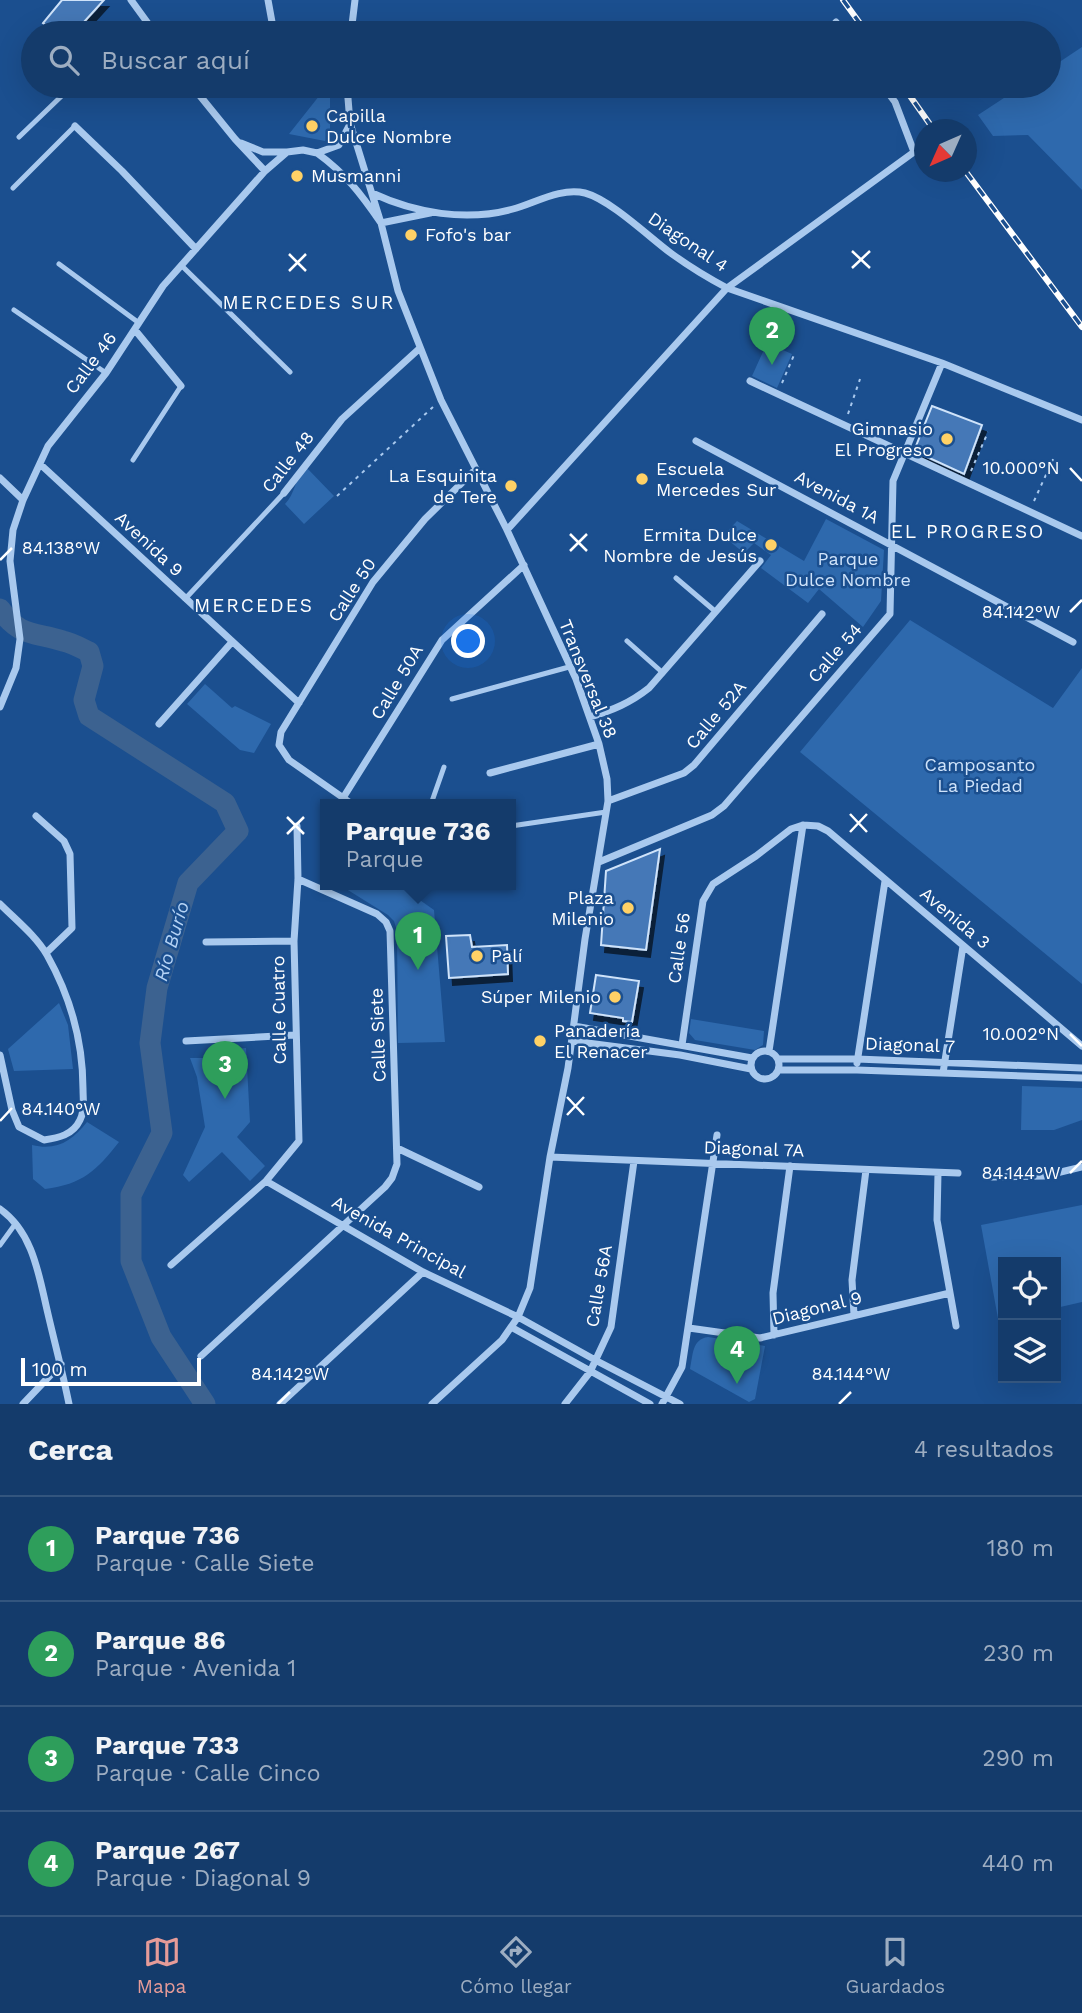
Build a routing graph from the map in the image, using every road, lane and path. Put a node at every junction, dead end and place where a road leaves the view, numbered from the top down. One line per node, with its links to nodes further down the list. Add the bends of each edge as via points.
1 (131, 0): 4 (street)
2 (268, 0): 5 (street)
3 (355, 0): 6 (street)
4 (146, 21)
5 (272, 21)
6 (352, 21)
7 (60, 98): 13 (lane)
8 (202, 98): 14 (street)
9 (349, 98): 11 (street, Transversal 38)
10 (892, 98): 25 (street, via 914,152)
11 (350, 123): 16 (street, via 339,145); 19 (street, Transversal 38)
12 (75, 126): 18 (lane); 22 (street)
13 (19, 137)
14 (235, 139): 15 (street, via 263,152); 17 (street)
15 (287, 152): 16 (street); 17 (street, Calle 46)
16 (317, 152): 21 (street, via 356,186)
17 (265, 171): 22 (street, Calle 46)
18 (13, 187)
19 (372, 193): 20 (street, Diagonal 4); 21 (street, Transversal 38)
20 (432, 212): 21 (street, Diagonal 4); 25 (street, Diagonal 4, via 492,214 560,193 585,193)
21 (381, 223): 28 (street, Transversal 38, via 398,291)
22 (196, 249): 24 (street, Calle 46)
23 (59, 264): 27 (lane)
24 (181, 265): 27 (street, Calle 46); 31 (lane)
25 (727, 288): 30 (street, Diagonal 4); 53 (street)
26 (14, 310): 32 (lane)
27 (137, 327): 32 (street, Calle 46); 35 (street)
28 (419, 348): 37 (street, Transversal 38); 49 (street, Calle 48, via 342,419)
29 (794, 355): 36 (path)
30 (942, 363): 38 (street, Diagonal 4); 42 (street, Calle 54)
31 (290, 372)
32 (106, 373): 45 (street, Calle 46, via 61,427)
33 (860, 379): 39 (path)
34 (750, 381): 36 (street)
35 (181, 386): 44 (lane)
36 (777, 394): 39 (street)
37 (441, 400): 46 (street, Transversal 38); 50 (path)
38 (1082, 420)
39 (845, 425): 42 (street)
40 (988, 432): 48 (path)
41 (696, 441): 55 (street, Avenida 1A)
42 (905, 454): 48 (street); 55 (street, Calle 54, via 893,481)
43 (1055, 455): 52 (path)
44 (133, 460)
45 (40, 464): 51 (street, Calle 46); 59 (street, Avenida 9)
46 (476, 469): 53 (street, Transversal 38); 68 (street, Calle 50, via 396,551)
47 (0, 478): 51 (street)
48 (966, 482): 52 (street)
49 (284, 493): 59 (lane, Calle 48)
50 (337, 496)
51 (23, 500): 69 (street, Calle 46, via 10,546 20,639 16,668)
52 (1029, 511): 54 (street)
53 (507, 530): 57 (street, Transversal 38)
54 (1082, 536)
55 (893, 544): 64 (street, Avenida 1A); 83 (street, Calle 54, via 890,614 724,806)
56 (760, 561): 60 (street)
57 (524, 565): 65 (street, Transversal 38); 75 (street, Calle 50A, via 442,640)
58 (676, 578): 60 (lane)
59 (186, 599): 63 (street, Avenida 9)
60 (716, 612): 66 (street)
61 (822, 614): 77 (street, Calle 52A, via 694,765 684,773)
62 (627, 641): 66 (lane)
63 (232, 642): 68 (street, Avenida 9); 71 (street)
64 (1073, 642)
65 (569, 667): 67 (lane); 70 (street, Transversal 38)
66 (663, 673): 70 (street, via 634,700)
67 (453, 699)
68 (299, 703): 75 (street, Calle 50, via 281,732 279,745 289,760)
69 (0, 707)
70 (590, 717): 72 (street, Transversal 38)
71 (159, 724)
72 (599, 744): 74 (street); 77 (street, Transversal 38)
73 (444, 767): 76 (lane)
74 (490, 773)
75 (343, 798)
76 (433, 799)
77 (608, 801): 78 (street, Transversal 38)
78 (606, 812): 81 (lane); 83 (street, Transversal 38)
79 (36, 816): 92 (street, via 64,841 70,854 74,921 68,935)
80 (297, 825): 84 (street, Calle Cuatro)
81 (516, 825)
82 (803, 825): 85 (street, Avenida 3, via 828,831); 97 (street, Calle 56, via 725,874 703,901); 99 (street)
83 (599, 862): 93 (street, Transversal 38)
84 (298, 879): 86 (street, Calle Siete); 90 (street, Calle Cuatro)
85 (885, 881): 91 (street, Avenida 3); 104 (street)
86 (320, 889)
87 (322, 890): 113 (street, Calle Siete, via 377,915 390,931)
88 (0, 904): 92 (street)
89 (206, 942): 90 (street)
90 (293, 942): 94 (street, Calle Cuatro)
91 (963, 946): 98 (street, Avenida 3); 105 (street)
92 (46, 953): 100 (street, via 79,1040 83,1109 69,1133 44,1140 19,1127)
93 (574, 1026): 96 (street, Transversal 38); 97 (street)
94 (295, 1035): 95 (street); 123 (street, Calle Cuatro, via 299,1141)
95 (186, 1041)
96 (572, 1041): 101 (street, Diagonal 7); 114 (street, Transversal 38)
97 (681, 1045): 101 (lane); 102 (street)
98 (1082, 1046)
99 (769, 1051): 102 (street); 103 (street)
100 (0, 1055)
101 (680, 1055): 107 (street, Diagonal 7)
102 (752, 1058): 107 (street)
103 (779, 1059): 104 (street, Diagonal 7); 108 (street)
104 (857, 1059): 105 (street, Diagonal 7); 109 (street)
105 (944, 1062): 106 (street, Diagonal 7); 110 (street)
106 (1082, 1068)
107 (751, 1069): 108 (street, Diagonal 7, via 763,1079 771,1079)
108 (779, 1070): 109 (street, Diagonal 7)
109 (857, 1070): 110 (street, Diagonal 7)
110 (943, 1073): 111 (street, Diagonal 7)
111 (1082, 1078)
112 (717, 1135): 116 (street)
113 (397, 1148): 124 (street); 127 (street, Calle Siete, via 393,1178)
114 (550, 1157): 115 (street, Diagonal 7A); 133 (street, Transversal 38, via 533,1275)
115 (634, 1161): 116 (street, Diagonal 7A); 139 (street, Calle 56A, via 611,1327)
116 (713, 1163): 117 (street, Diagonal 7A); 136 (street)
117 (790, 1166): 119 (street, Diagonal 7A); 137 (street, via 773,1293)
118 (1082, 1167): 122 (street, via 1044,1176)
119 (866, 1170): 120 (street, Diagonal 7A); 132 (street, via 852,1280)
120 (938, 1173): 121 (street, Diagonal 7A); 131 (street, via 937,1220)
121 (958, 1173)
122 (991, 1177)
123 (266, 1181): 127 (street, Avenida Principal); 129 (street, Calle Cuatro)
124 (479, 1187)
125 (0, 1209): 126 (street)
126 (16, 1223): 128 (lane); 140 (street, via 36,1264)
127 (344, 1224): 130 (street, Avenida Principal); 138 (street, Calle Siete)
128 (0, 1245)
129 (171, 1265)
130 (423, 1272): 133 (street, Avenida Principal); 145 (street)
131 (950, 1293): 132 (street, Diagonal 9); 134 (street)
132 (854, 1315): 137 (street, Diagonal 9)
133 (518, 1317): 135 (street, Transversal 38); 139 (street, Avenida Principal)
134 (956, 1326)
135 (511, 1327): 141 (street); 146 (street, Transversal 38)
136 (689, 1328): 137 (street, Diagonal 9, via 760,1338); 142 (street, via 682,1367)
137 (774, 1335)
138 (201, 1356)
139 (597, 1361): 141 (street, Calle 56A); 142 (street, Avenida Principal)
140 (61, 1364): 143 (street); 144 (street)
141 (590, 1372): 147 (street, Calle 56A); 148 (street)
142 (664, 1400): 149 (street, Avenida Principal)
143 (23, 1404)
144 (69, 1404)
145 (280, 1404)
146 (432, 1404)
147 (565, 1404)
148 (650, 1404)
149 (680, 1404)

